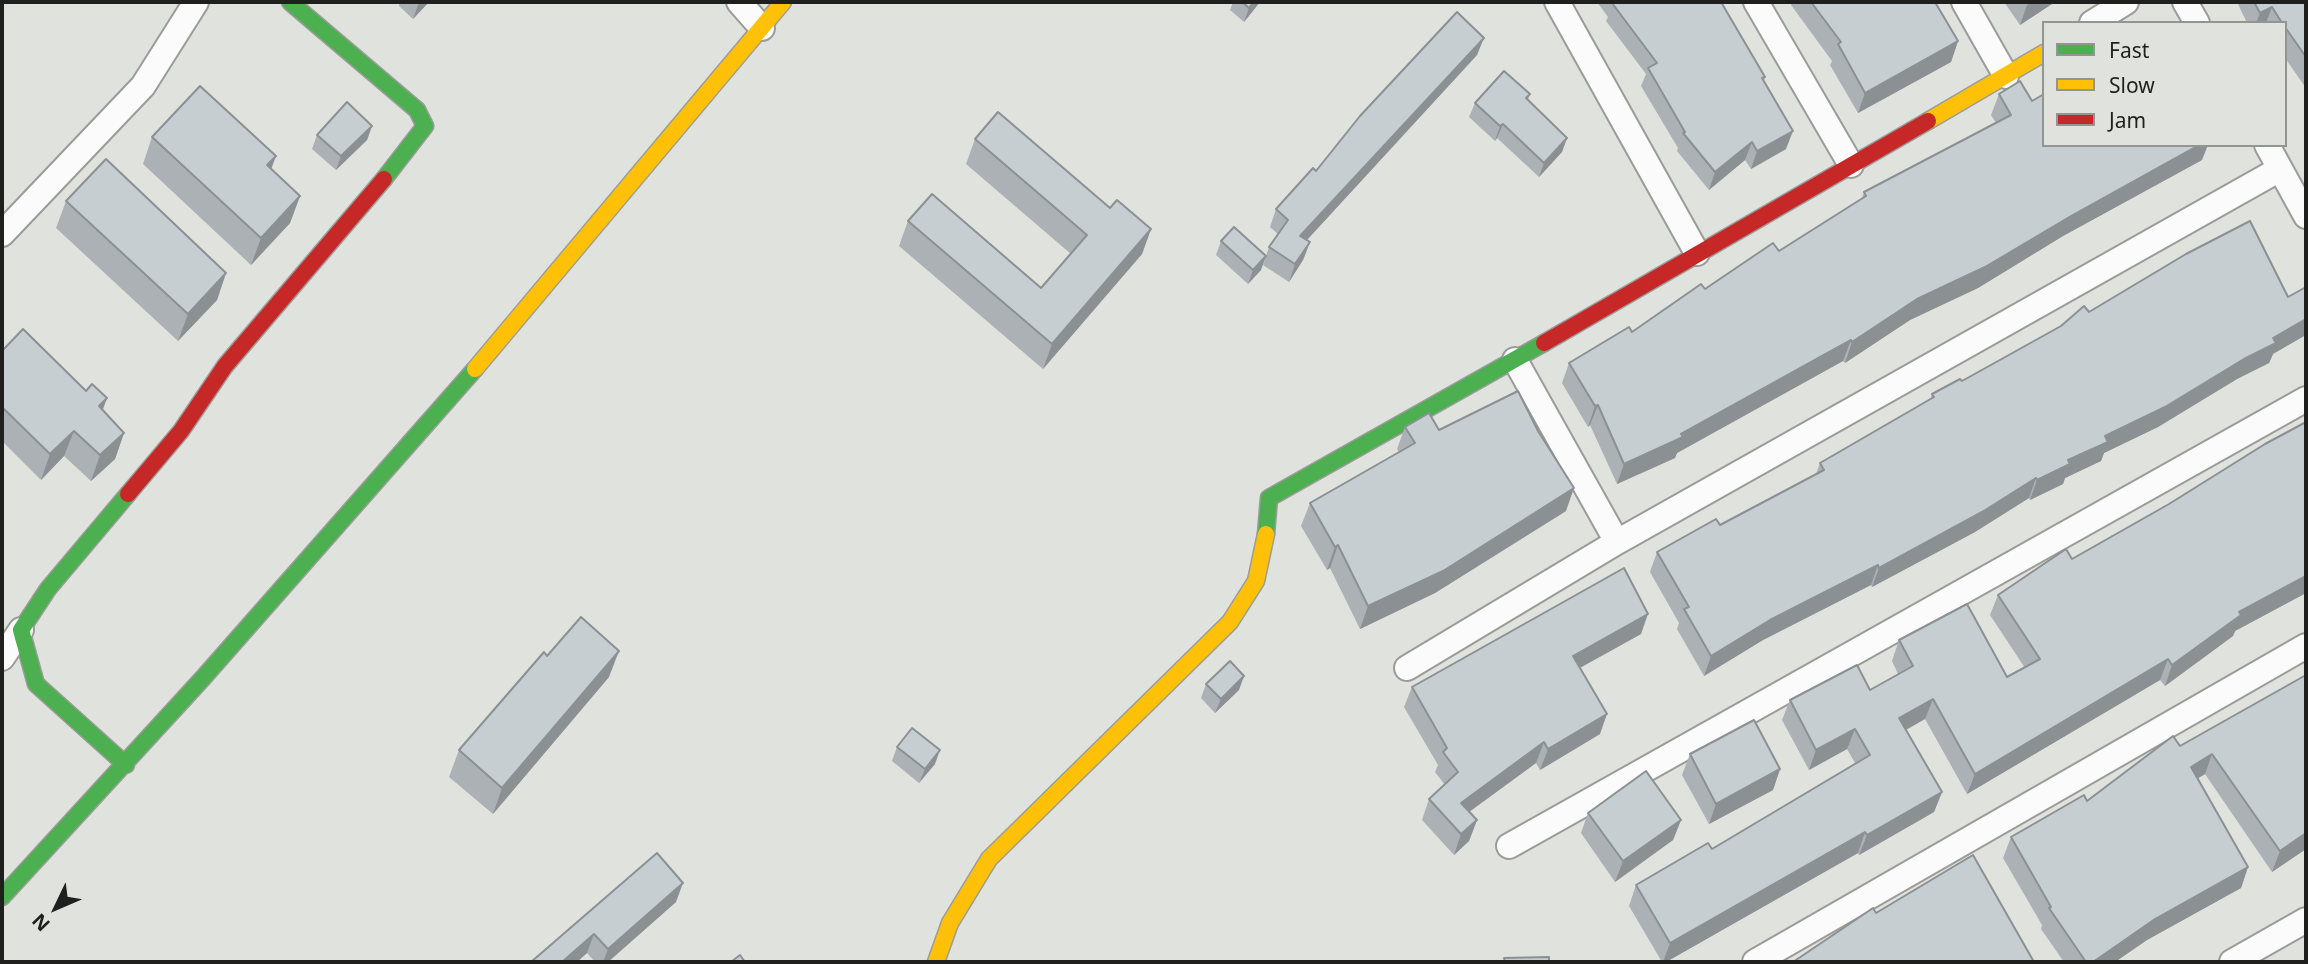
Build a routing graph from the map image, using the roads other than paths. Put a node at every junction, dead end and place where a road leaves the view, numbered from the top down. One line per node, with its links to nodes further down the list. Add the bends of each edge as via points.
1 (196, 2): 19 (street, via 143,86)
2 (290, 2): 24 (street, via 417,110 425,126 225,366 181,431 48,589)
3 (739, 2): 12 (street)
4 (783, 2): 12 (street)
5 (1558, 2): 20 (street)
6 (1756, 2): 16 (street)
7 (1964, 2): 14 (street)
8 (2126, 2): 10 (street)
9 (2185, 2): 11 (street)
10 (2095, 21)
11 (2196, 21)
12 (762, 28): 28 (street, via 452,399)
13 (2042, 54): 14 (street)
14 (2006, 76): 16 (street)
15 (2268, 147): 17 (street)
16 (1851, 165): 20 (street)
17 (2280, 169): 18 (street); 23 (street)
18 (2306, 216)
19 (2, 234)
20 (1697, 253): 21 (street)
21 (1515, 360): 23 (street); 32 (street, via 1269,498 1256,581 1230,621 989,859 950,923)
22 (2306, 399): 29 (street)
23 (1617, 542): 27 (street)
24 (21, 630): 26 (street); 28 (street, via 36,684)
25 (2306, 646): 33 (street)
26 (2, 658)
27 (1407, 668)
28 (126, 765): 30 (street)
29 (1509, 846)
30 (2, 897)
31 (2306, 920): 34 (street)
32 (936, 962)
33 (1755, 962)
34 (2232, 962)

